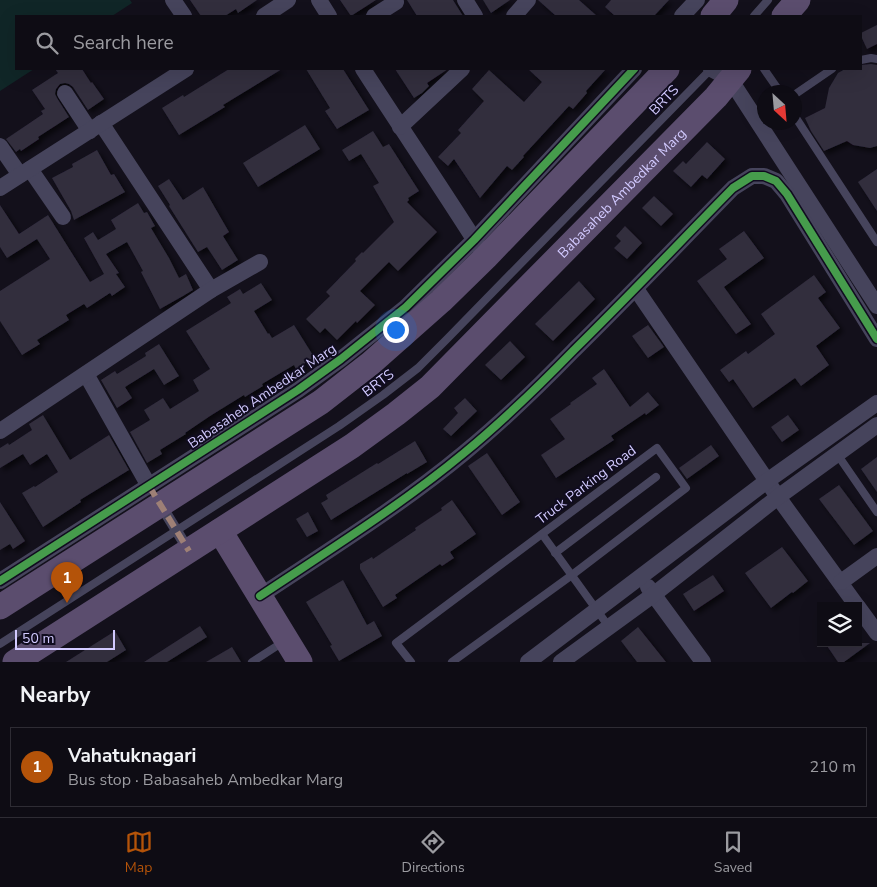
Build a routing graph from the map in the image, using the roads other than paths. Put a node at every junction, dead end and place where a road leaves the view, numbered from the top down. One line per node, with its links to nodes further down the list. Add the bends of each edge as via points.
1 (173, 0): 11 (street)
2 (288, 0): 12 (street)
3 (319, 0): 13 (street)
4 (465, 0): 15 (street)
5 (528, 0): 16 (street)
6 (697, 0): 17 (street)
7 (726, 0): 18 (main road)
8 (768, 0): 19 (lane)
9 (798, 0): 20 (main road)
10 (396, 2): 14 (street)
11 (183, 15)
12 (266, 15)
13 (328, 15)
14 (376, 15)
15 (474, 15)
16 (515, 15)
17 (683, 15)
18 (714, 15)
19 (755, 15)
20 (785, 15)
21 (877, 59): 22 (lane)
22 (862, 60)
23 (184, 70): 34 (street)
24 (364, 70): 35 (street)
25 (461, 70): 35 (street)
26 (633, 70): 42 (street)
27 (666, 70): 42 (main road)
28 (765, 70): 31 (lane)
29 (830, 70): 32 (lane)
30 (723, 71): 46 (street); 58 (main road, Babasaheb Ambedkar Marg, via 716,96 430,387 352,446); 60 (lane, BRTS, via 704,77 418,368)
31 (775, 85)
32 (802, 89)
33 (65, 93): 34 (street)
34 (95, 127): 38 (street); 45 (street)
35 (400, 127): 42 (street)
36 (802, 127): 41 (lane)
37 (0, 146): 38 (street)
38 (25, 172): 39 (street); 40 (street)
39 (0, 188)
40 (63, 217)
41 (877, 242)
42 (480, 248): 55 (main road, via 441,301 350,380 321,402)
43 (260, 262): 45 (street)
44 (636, 289): 47 (street, via 733,188 752,176 764,176 776,181 787,194); 54 (street); 68 (street, via 509,415 463,454 413,493)
45 (212, 290): 48 (street)
46 (877, 306)
47 (877, 339)
48 (86, 374): 51 (street); 55 (street)
49 (877, 403): 54 (street)
50 (877, 425): 52 (street)
51 (0, 431)
52 (837, 454): 56 (street); 57 (lane)
53 (656, 477): 61 (lane)
54 (767, 481): 56 (street); 64 (street)
55 (155, 495): 60 (street); 65 (street); 70 (main road)
56 (778, 497): 66 (street); 67 (street)
57 (877, 512)
58 (220, 531): 60 (main road, Babasaheb Ambedkar Marg); 68 (main road)
59 (542, 534): 61 (lane); 63 (lane, Truck Parking Road, via 657,448 686,488); 80 (lane, Truck Parking Road, via 396,643)
60 (183, 541): 76 (lane, BRTS); 77 (main road, Babasaheb Ambedkar Marg)
61 (555, 553): 63 (lane)
62 (877, 556): 66 (street)
63 (572, 575): 71 (lane); 81 (lane, Truck Parking Road)
64 (641, 577): 67 (street); 71 (street)
65 (0, 580)
66 (841, 582): 69 (street)
67 (653, 595): 73 (street); 84 (street)
68 (260, 596): 75 (main road)
69 (855, 602)
70 (0, 607)
71 (598, 610): 73 (lane); 82 (street)
72 (862, 612): 74 (street)
73 (610, 627): 83 (street)
74 (877, 633)
75 (287, 640): 78 (lane); 79 (main road)
76 (0, 644)
77 (14, 662)
78 (252, 662)
79 (300, 662)
80 (411, 662)
81 (452, 662)
82 (528, 662)
83 (561, 662)
84 (703, 662)

